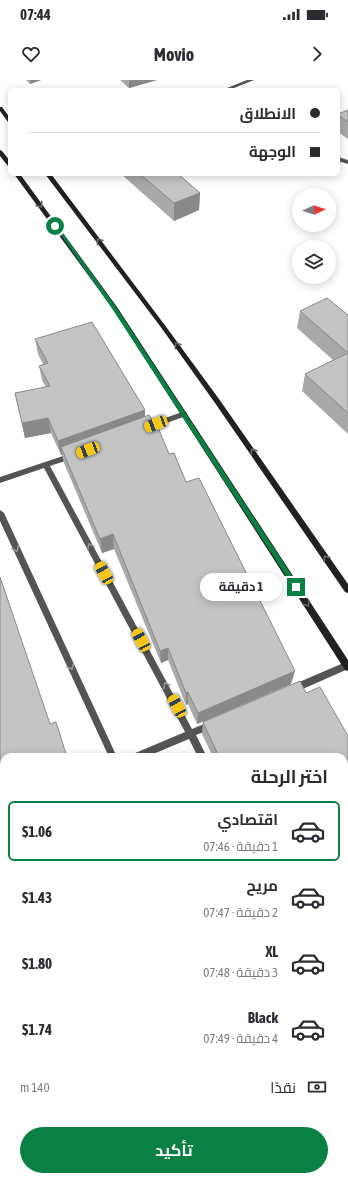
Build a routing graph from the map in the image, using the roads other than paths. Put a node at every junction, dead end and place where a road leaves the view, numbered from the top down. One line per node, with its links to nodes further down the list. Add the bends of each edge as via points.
1 (252, 80): 2 (street)
2 (230, 88)
3 (0, 108): 4 (main road)
4 (8, 118)
5 (0, 152): 6 (main road)
6 (8, 162)
7 (18, 176): 9 (main road, one-way to 9, via 115,308)
8 (50, 176): 15 (main road, one-way to 8, via 213,394)
9 (184, 414): 10 (street); 16 (main road, one-way to 16)
10 (140, 430)
11 (82, 452): 12 (street)
12 (46, 466): 13 (street); 19 (street, one-way to 12)
13 (0, 480)
14 (0, 514): 20 (street, one-way to 20)
15 (348, 590)
16 (348, 666): 17 (street)
17 (284, 693)
18 (220, 721): 19 (street)
19 (192, 733): 21 (street); 22 (street)
20 (111, 753)
21 (145, 753)
22 (202, 753)

